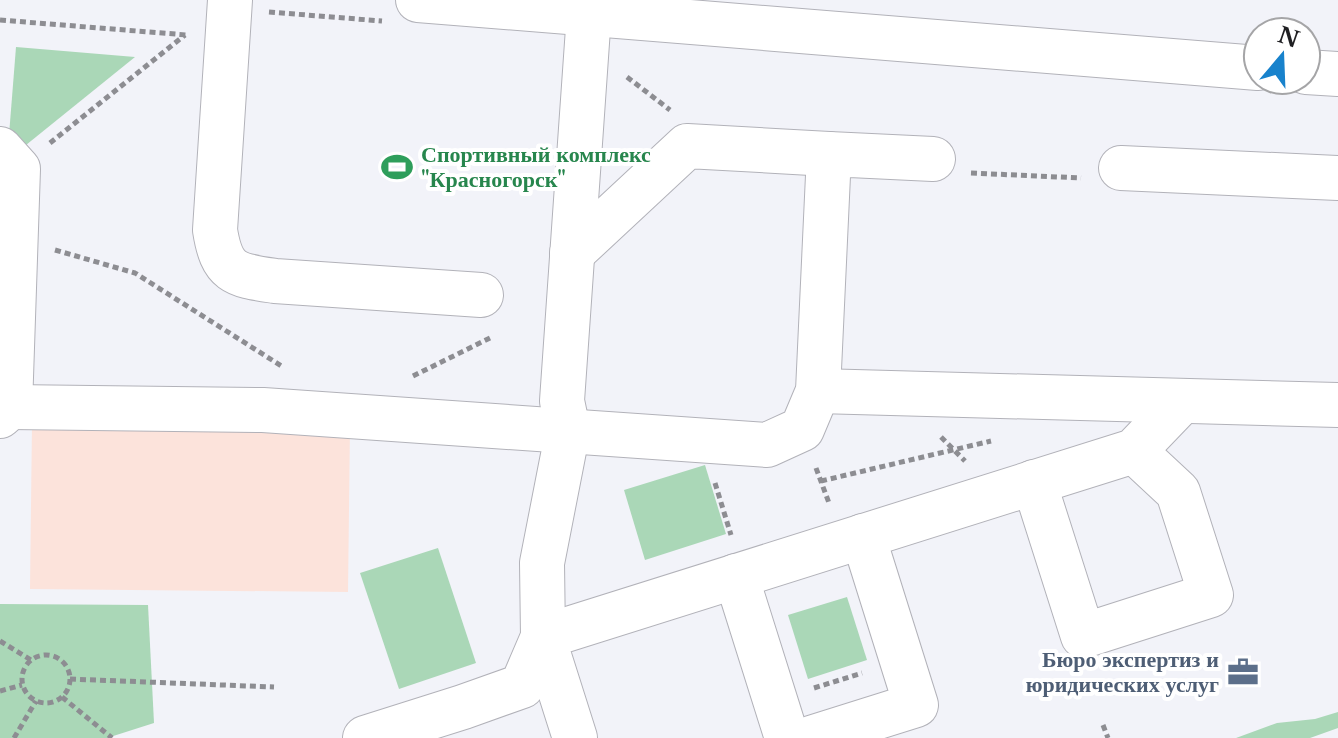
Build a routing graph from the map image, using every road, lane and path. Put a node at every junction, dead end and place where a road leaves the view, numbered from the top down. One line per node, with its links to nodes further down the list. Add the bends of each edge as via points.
1 (640, 9): 5 (street); 7 (street)
2 (406, 11): 3 (path, via 245,10); 5 (street)
3 (228, 19): 6 (path); 16 (street, via 215,230 228,265 242,276 275,281)
4 (0, 20): 6 (path)
5 (588, 30): 8 (path, via 689,126); 15 (street)
6 (185, 35): 10 (path)
7 (1242, 66)
8 (687, 146): 9 (street); 15 (street)
9 (829, 154): 11 (street); 22 (street)
10 (9, 159): 14 (street)
11 (933, 159): 12 (path, via 975,175 1080,179)
12 (1121, 168): 13 (street)
13 (1338, 178)
14 (16, 239): 23 (street); 24 (path, via 135,273 292,373)
15 (572, 253): 25 (street, via 562,401)
16 (481, 295)
17 (494, 337): 18 (path, via 414,376)
18 (399, 376)
19 (898, 394): 20 (street); 22 (street); 28 (path)
20 (1182, 401): 21 (street); 29 (street)
21 (1338, 405)
22 (810, 410): 27 (street, via 767,445); 30 (path)
23 (5, 411): 24 (street)
24 (293, 412): 25 (street)
25 (568, 430): 27 (street); 34 (street, via 542,563)
26 (994, 440): 28 (path)
27 (712, 441): 33 (path, via 710,468)
28 (954, 450): 30 (path); 31 (path)
29 (1134, 451): 31 (street); 31 (street, via 1178,492 1211,595 1083,636)
30 (821, 481): 32 (path)
31 (1016, 488): 32 (street)
32 (853, 539): 33 (street); 37 (street)
33 (740, 575): 34 (street); 44 (street)
34 (543, 637): 48 (street, via 522,686); 49 (street)
35 (0, 641): 36 (path)
36 (31, 660): 38 (path, via 46,654 57,657); 39 (path, via 22,673)
37 (903, 660): 44 (path); 50 (street, via 916,705)
38 (70, 679): 40 (path); 42 (path)
39 (22, 685): 41 (path); 43 (path)
40 (274, 687)
41 (0, 691)
42 (62, 697): 43 (path); 47 (path)
43 (36, 701): 46 (path)
44 (781, 719)
45 (1103, 725): 51 (path)
46 (14, 738)
47 (112, 738)
48 (365, 738)
49 (575, 738)
50 (811, 738)
51 (1108, 738)

